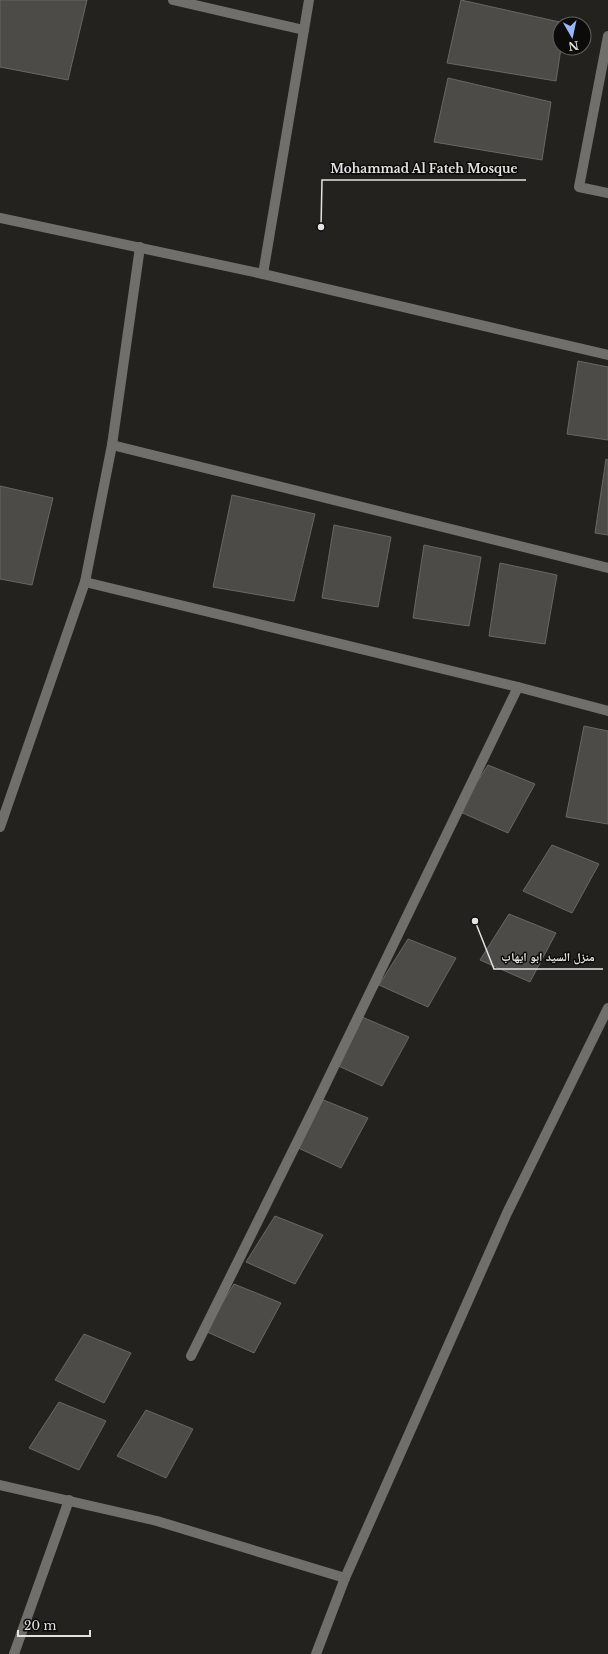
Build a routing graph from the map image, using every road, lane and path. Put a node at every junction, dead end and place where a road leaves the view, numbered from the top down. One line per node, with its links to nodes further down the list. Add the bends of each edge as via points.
1 (172, 0): 3 (street)
2 (309, 0): 3 (street)
3 (304, 30): 8 (street)
4 (608, 36): 5 (street, via 579,187)
5 (608, 193)
6 (0, 218): 7 (street)
7 (140, 246): 8 (street); 10 (street)
8 (263, 274): 9 (street)
9 (608, 354)
10 (112, 445): 11 (street); 12 (street)
11 (608, 568)
12 (85, 582): 13 (street); 15 (street)
13 (518, 687): 14 (street); 17 (street)
14 (608, 711)
15 (0, 827)
16 (608, 1008): 20 (street, via 507,1213)
17 (192, 1356)
18 (0, 1485): 19 (street)
19 (68, 1500): 20 (street, via 157,1521); 21 (street)
20 (345, 1578): 22 (street)
21 (14, 1654)
22 (316, 1654)

